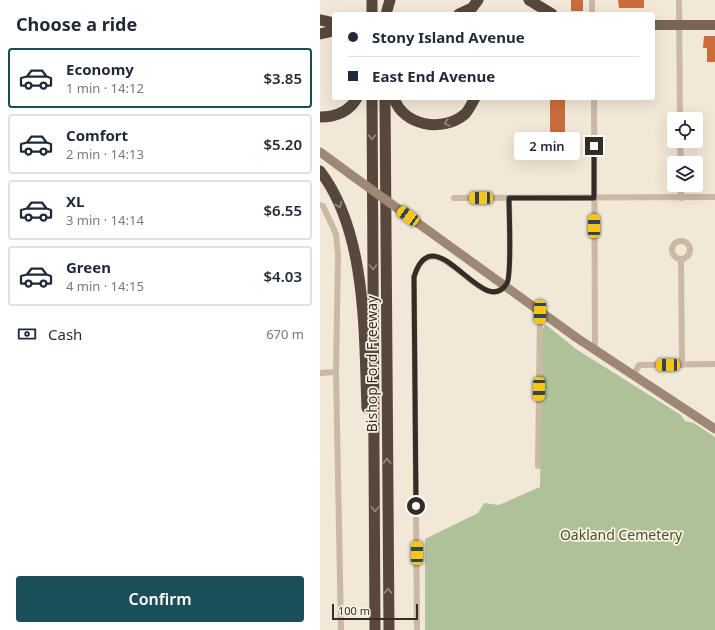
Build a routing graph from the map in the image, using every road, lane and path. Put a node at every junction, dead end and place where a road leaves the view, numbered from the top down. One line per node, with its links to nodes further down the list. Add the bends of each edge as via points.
1 (372, 0): 8 (highway)
2 (384, 0): 9 (highway)
3 (390, 0): 10 (highway)
4 (478, 0): 11 (highway, via 472,8)
5 (529, 0): 12 (highway)
6 (592, 0): 13 (street)
7 (679, 0): 17 (street)
8 (372, 12)
9 (385, 12)
10 (386, 12)
11 (463, 12)
12 (549, 12)
13 (592, 12)
14 (320, 20): 19 (highway)
15 (320, 24): 19 (main road)
16 (655, 25): 17 (main road)
17 (679, 25): 18 (main road); 26 (street)
18 (715, 25)
19 (328, 30)
20 (355, 100): 27 (highway, via 339,115)
21 (372, 100): 48 (highway, Bishop Ford Freeway, one-way to 48)
22 (385, 100): 51 (highway, Bishop Ford Freeway, one-way to 22)
23 (395, 100): 24 (highway, one-way to 23, via 464,114 440,125 424,124 412,119 401,112)
24 (474, 100)
25 (594, 100): 34 (street)
26 (680, 112)
27 (320, 117)
28 (320, 152): 38 (street, bridge)
29 (320, 171): 48 (highway, one-way to 48, via 339,204 351,239 360,281 367,416)
30 (681, 192): 35 (street)
31 (715, 197): 35 (street)
32 (454, 198): 33 (street)
33 (509, 198): 34 (street); 38 (street, via 509,279)
34 (594, 198): 35 (street); 40 (street)
35 (681, 198)
36 (320, 205): 44 (street, via 323,206 336,234)
37 (681, 259): 42 (street)
38 (505, 286): 39 (street); 52 (street, via 495,293 485,291 445,260 435,256 425,259 417,268 414,277)
39 (540, 312): 40 (street); 47 (street)
40 (595, 351): 45 (street)
41 (715, 364): 42 (street)
42 (682, 365): 45 (street, via 639,365)
43 (320, 372): 44 (street)
44 (336, 372): 49 (street)
45 (634, 375): 46 (street)
46 (715, 429)
47 (538, 466)
48 (374, 490): 50 (highway, Bishop Ford Freeway, one-way to 50)
49 (341, 630)
50 (375, 630)
51 (388, 630)
52 (418, 630)

